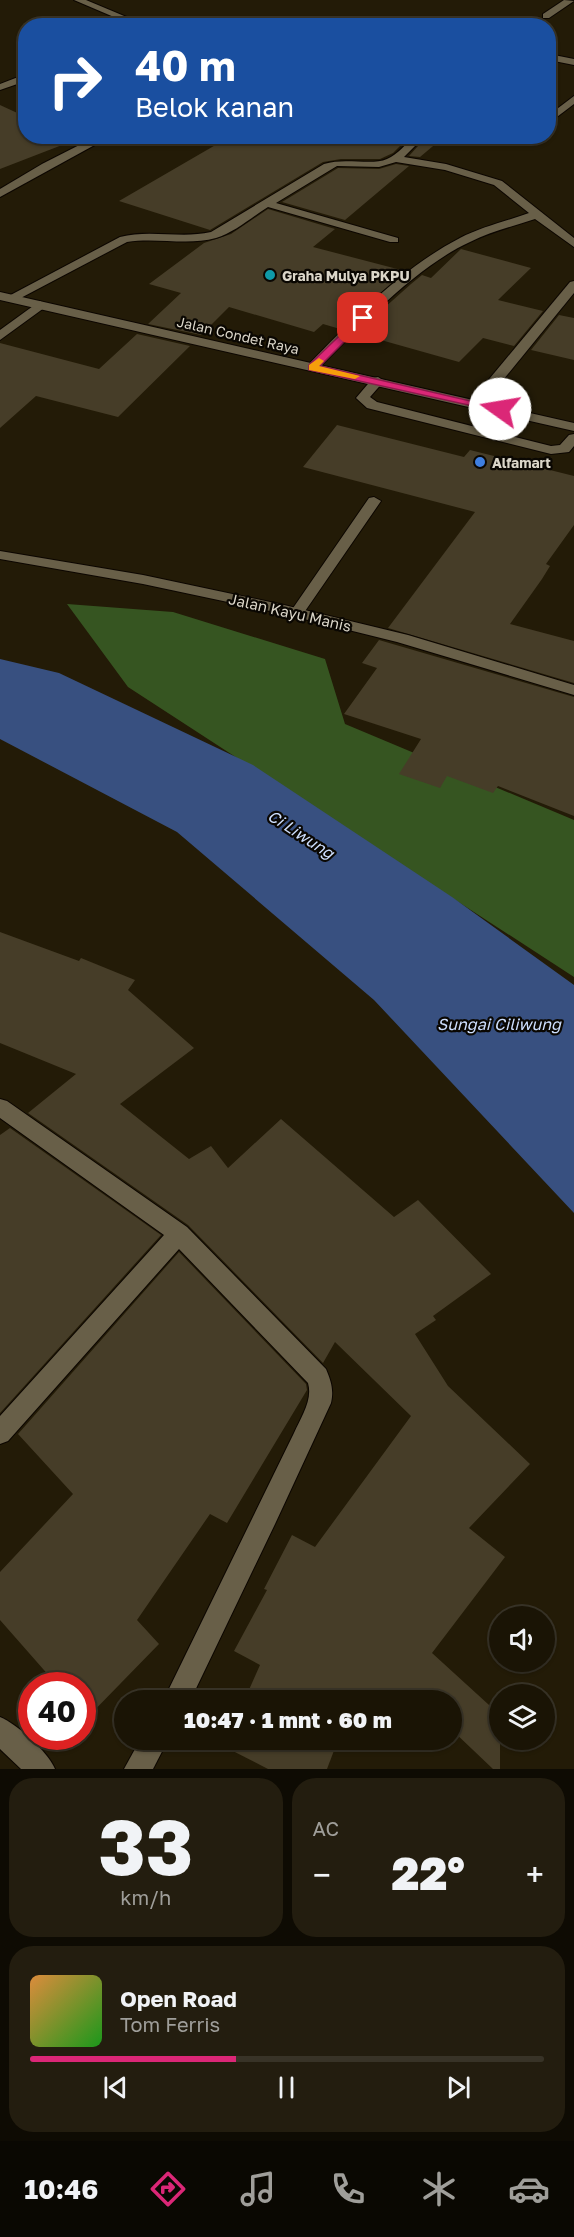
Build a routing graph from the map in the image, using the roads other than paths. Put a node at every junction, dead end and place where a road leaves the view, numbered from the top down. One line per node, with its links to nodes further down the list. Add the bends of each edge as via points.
1 (78, 0): 4 (street)
2 (570, 0): 3 (street)
3 (546, 16)
4 (124, 18)
5 (556, 58): 6 (street)
6 (574, 62)
7 (18, 81): 8 (street)
8 (0, 87)
9 (574, 99): 10 (street)
10 (556, 114)
11 (90, 144): 14 (street)
12 (411, 144): 13 (street)
13 (395, 159): 15 (street, via 380,164 336,162); 16 (street, via 446,167 498,183)
14 (0, 194)
15 (265, 203): 17 (street); 20 (street, via 202,239 142,235 124,239)
16 (535, 214): 18 (street); 23 (street, via 466,239 428,261 347,332)
17 (394, 240)
18 (574, 244)
19 (574, 285): 25 (street)
20 (5, 297): 21 (street, Jalan Condet Raya)
21 (40, 305): 22 (street); 23 (street, Jalan Condet Raya)
22 (0, 336)
23 (313, 368): 24 (street, Jalan Condet Raya)
24 (378, 381): 25 (street, Jalan Condet Raya); 27 (street, via 362,398 372,405 551,450 564,449)
25 (476, 404): 26 (street, Jalan Condet Raya)
26 (574, 427)
27 (574, 438)
28 (374, 501): 30 (street)
29 (0, 555): 30 (street, Jalan Kayu Manis, via 149,580)
30 (296, 614): 31 (street, Jalan Kayu Manis, via 379,632)
31 (574, 690)
32 (0, 1107): 33 (street)
33 (178, 1234): 34 (street); 35 (street, via 318,1377 322,1392 288,1474)
34 (0, 1433)
35 (181, 1690)
36 (0, 1730): 38 (street)
37 (149, 1750): 39 (street)
38 (41, 1769)
39 (138, 1769)

